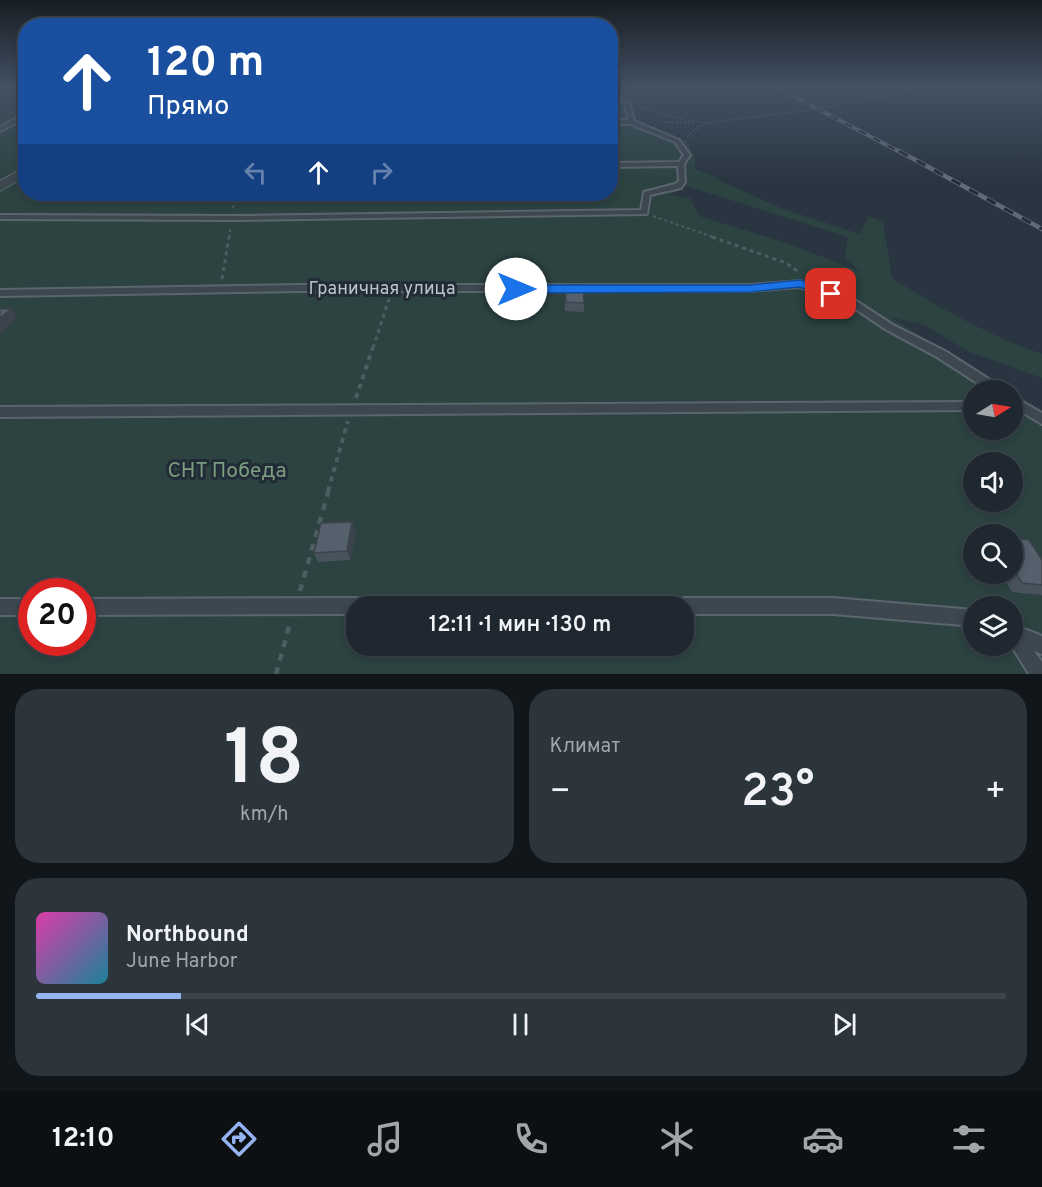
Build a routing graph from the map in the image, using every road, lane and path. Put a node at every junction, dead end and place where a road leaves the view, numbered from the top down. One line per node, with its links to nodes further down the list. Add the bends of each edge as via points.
1 (630, 117): 6 (lane)
2 (679, 117): 7 (path)
3 (748, 117): 8 (path)
4 (18, 119): 9 (lane)
5 (618, 122): 6 (lane)
6 (631, 122): 7 (path); 10 (lane)
7 (698, 123): 8 (path)
8 (707, 123): 10 (path)
9 (0, 129)
10 (677, 141): 11 (lane, via 687,155)
11 (681, 164): 12 (lane); 16 (lane, via 683,181 678,186 647,194)
12 (618, 165)
13 (18, 175): 14 (street)
14 (0, 187)
15 (234, 201): 18 (path)
16 (644, 213): 18 (lane); 19 (path, via 786,263 801,273)
17 (0, 217): 18 (lane)
18 (233, 218): 21 (path)
19 (800, 284): 20 (lane, Граничная улица, via 727,289); 23 (lane, via 847,299)
20 (393, 288): 21 (lane, Граничная улица); 26 (path)
21 (220, 290): 22 (lane, Граничная улица)
22 (0, 293)
23 (981, 380)
24 (963, 406): 26 (lane)
25 (1023, 407): 28 (lane)
26 (352, 410): 27 (lane); 34 (path)
27 (0, 411)
28 (1042, 419)
29 (346, 606): 34 (lane)
30 (694, 606): 35 (lane, via 833,606)
31 (0, 607): 32 (lane)
32 (18, 607)
33 (96, 607): 34 (lane)
34 (295, 607): 39 (path)
35 (963, 617)
36 (1023, 637): 37 (lane)
37 (1042, 645)
38 (1023, 648): 40 (lane)
39 (276, 674)
40 (1040, 674)

